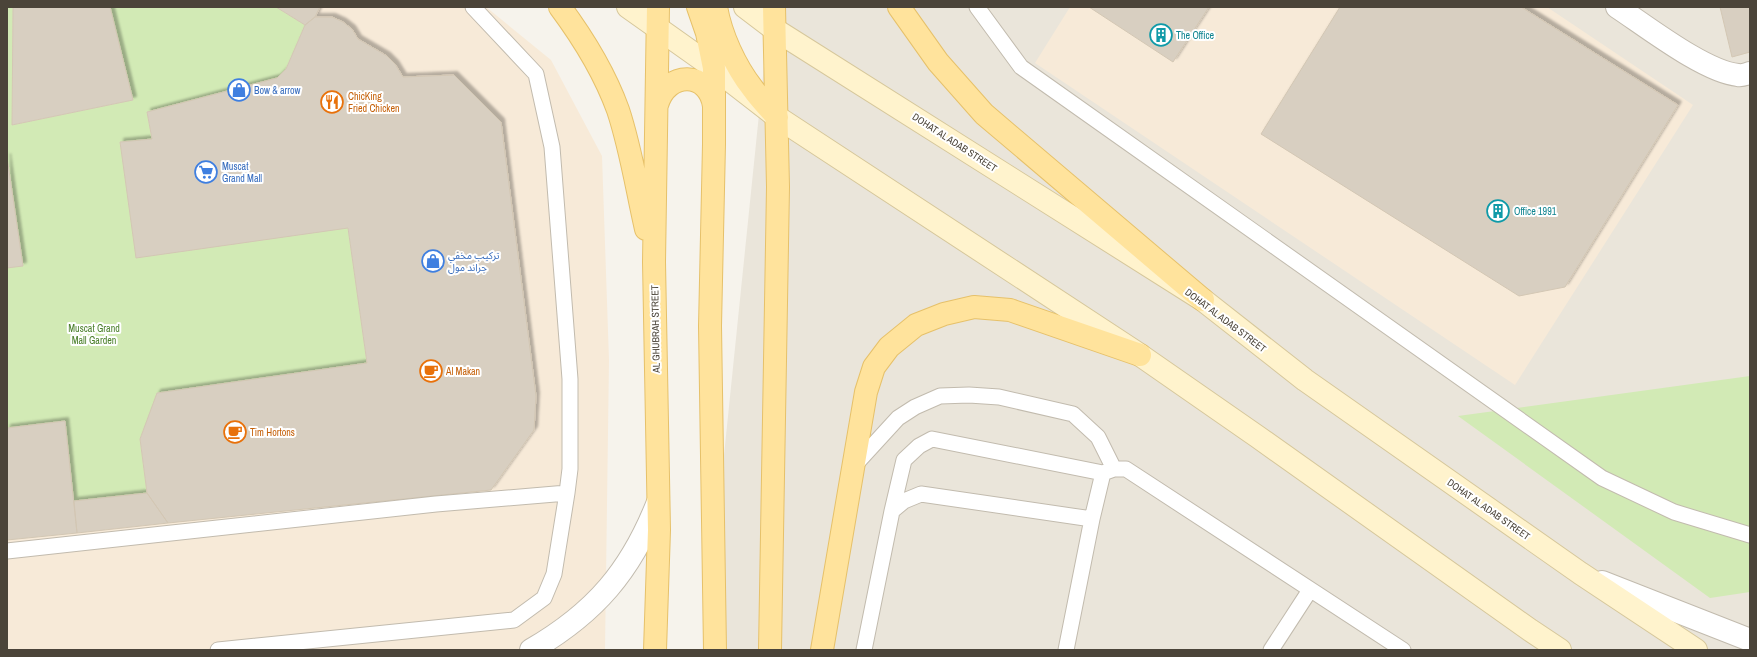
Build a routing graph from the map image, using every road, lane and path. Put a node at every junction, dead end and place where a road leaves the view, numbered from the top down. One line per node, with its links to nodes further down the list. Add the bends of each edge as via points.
1 (473, 7): 25 (lane, via 536,74 552,147 570,378 570,470)
2 (560, 7): 20 (main road, via 582,39 618,111)
3 (628, 7): 14 (main road)
4 (658, 7): 14 (main road, AL GHUBRAH STREET)
5 (698, 7): 15 (main road, via 707,33)
6 (716, 7): 19 (main road, via 732,55 752,88)
7 (745, 7): 13 (main road, DOHAT AL ADAB STREET)
8 (774, 7): 13 (main road)
9 (899, 7): 21 (main road, via 938,62 984,114)
10 (977, 7): 29 (lane, via 1021,67 1602,478 1674,512)
11 (1617, 7): 12 (street)
12 (1642, 14): 16 (street, via 1687,53 1711,67 1739,76)
13 (774, 28): 19 (main road); 21 (main road, DOHAT AL ADAB STREET)
14 (658, 29): 15 (main road); 17 (main road, AL GHUBRAH STREET)
15 (714, 68): 18 (main road); 19 (main road)
16 (1750, 73)
17 (657, 105): 18 (main road, via 664,89 678,80 687,79 703,85 713,100); 20 (main road, AL GHUBRAH STREET)
18 (714, 108): 38 (main road, via 710,326)
19 (777, 117): 22 (main road); 39 (main road, via 778,226)
20 (654, 262): 26 (main road, AL GHUBRAH STREET)
21 (1202, 300): 31 (main road, DOHAT AL ADAB STREET, via 1305,380)
22 (1140, 355): 23 (main road, via 1010,310 974,307 944,314 916,325 889,347 874,367 866,392); 33 (main road)
23 (853, 467): 24 (lane, via 903,414 940,396 969,395 1000,397 1073,414 1098,437); 40 (main road)
24 (1108, 471): 27 (lane, via 932,439 919,446 904,460); 28 (lane); 32 (lane, via 1126,469)
25 (567, 493): 30 (lane, via 436,504); 35 (lane, via 554,574 544,598 514,620)
26 (658, 502): 36 (street, via 637,548 608,590 572,624); 37 (main road, AL GHUBRAH STREET)
27 (892, 511): 28 (lane, via 904,501 920,494); 41 (lane)
28 (1092, 519): 42 (lane)
29 (1750, 535)
30 (7, 551)
31 (1580, 573): 34 (street); 47 (main road, DOHAT AL ADAB STREET)
32 (1310, 590): 43 (lane); 44 (lane)
33 (1530, 630): 45 (lane); 46 (main road)
34 (1750, 640)
35 (218, 650)
36 (531, 650)
37 (655, 650)
38 (715, 650)
39 (770, 650)
40 (822, 650)
41 (864, 650)
42 (1066, 650)
43 (1271, 650)
44 (1403, 650)
45 (1547, 650)
46 (1560, 650)
47 (1696, 650)

